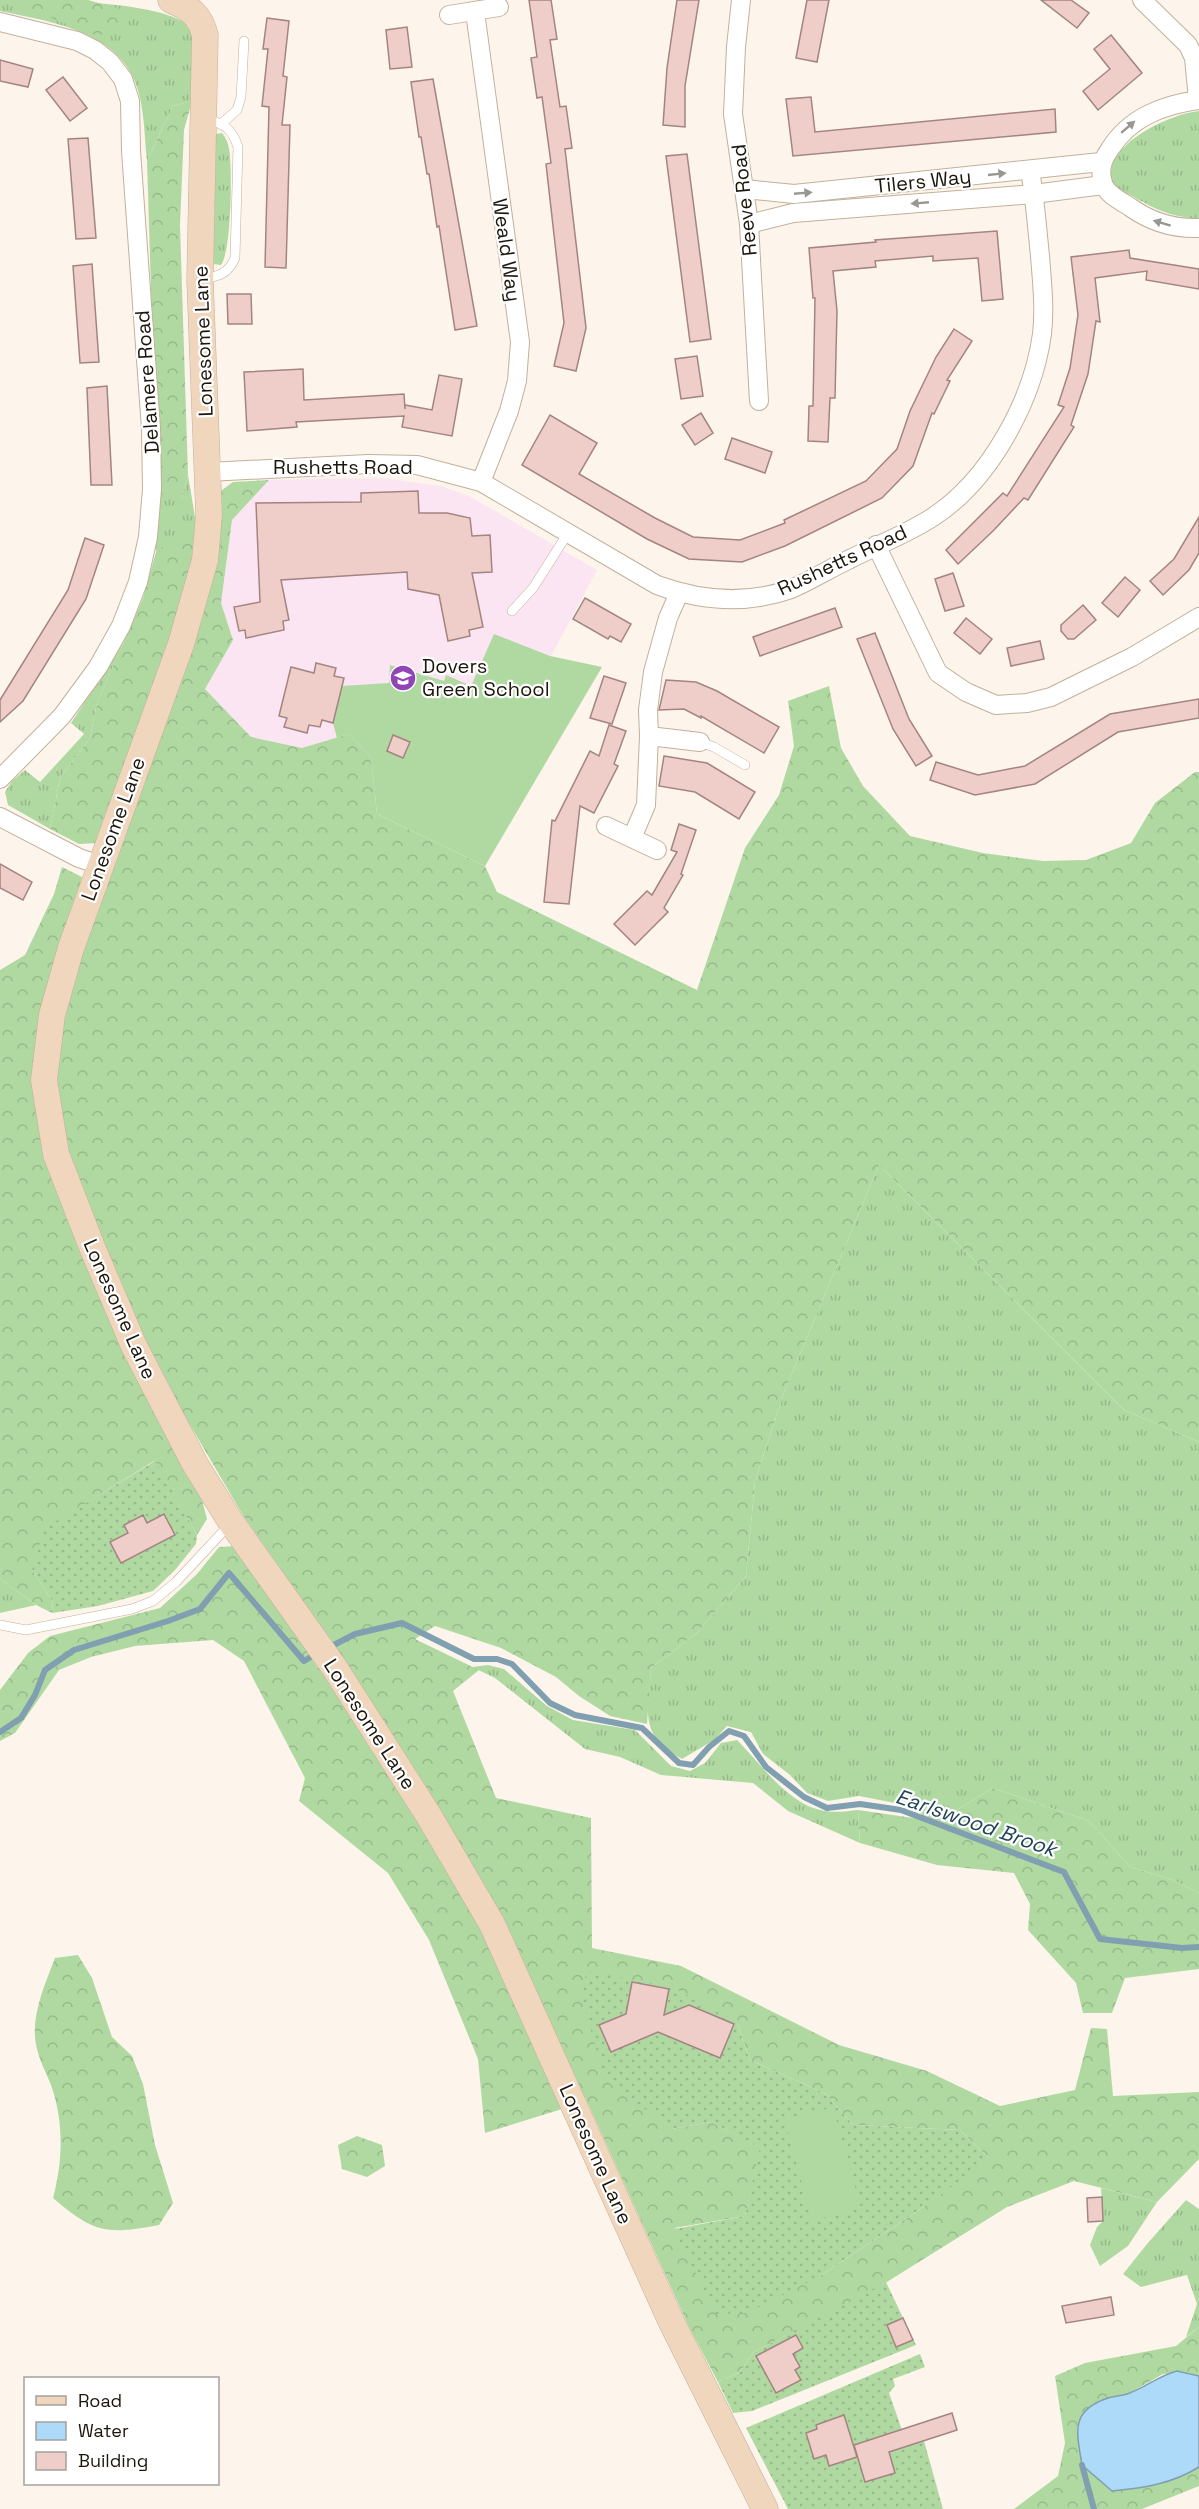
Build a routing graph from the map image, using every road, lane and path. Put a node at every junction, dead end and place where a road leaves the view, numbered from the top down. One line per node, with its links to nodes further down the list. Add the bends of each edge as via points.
1 (171, 0): 4 (street, Lonesome Lane)
2 (741, 0): 15 (street, Reeve Road, via 733,114)
3 (1142, 0): 10 (street, via 1188,45 1194,57)
4 (200, 7): 11 (street, Lonesome Lane)
5 (499, 7): 6 (street)
6 (475, 12): 7 (street); 22 (street, Weald Way, via 520,342 517,381 509,411)
7 (449, 15)
8 (0, 22): 31 (street, Delamere Road, via 77,40 110,62 123,79 130,101 152,489 148,537 138,582 121,626 98,667 62,716)
9 (244, 41): 11 (lane, via 237,110)
10 (1198, 100): 12 (street, one-way to 10, via 1117,137 1137,120 1172,105)
11 (213, 120): 19 (street, Lonesome Lane, via 200,190); 19 (lane, via 233,133 238,147 235,258 221,276)
12 (1101, 162): 13 (street, Tilers Way); 14 (street)
13 (1030, 170): 15 (street, Tilers Way, one-way to 13, via 794,194); 16 (street, Rushetts Road)
14 (1103, 184): 16 (street, Tilers Way); 18 (street, one-way to 14, via 1172,227 1147,219 1112,195)
15 (745, 189): 17 (street, Reeve Road)
16 (1034, 194): 17 (street, Tilers Way, one-way to 17, via 793,213); 24 (street, Rushetts Road, via 1043,297 1042,334 1031,380 1014,422 964,491 933,517)
17 (749, 224): 20 (street, Reeve Road)
18 (1199, 228)
19 (200, 280): 21 (street, Lonesome Lane)
20 (759, 401)
21 (207, 472): 22 (street, Rushetts Road, via 417,465); 36 (street, Lonesome Lane, via 205,560 181,644)
22 (481, 482): 23 (street, Rushetts Road)
23 (568, 533): 25 (street, Rushetts Road, via 657,585); 26 (lane, via 533,588)
24 (876, 545): 25 (street, Rushetts Road, via 791,588 752,599 712,599); 27 (street, via 938,673 966,692 996,705 1027,704 1051,697 1132,657)
25 (679, 593): 28 (street, via 653,672)
26 (512, 611)
27 (1199, 617)
28 (649, 736): 29 (street); 34 (street, via 646,805)
29 (700, 742): 30 (lane)
30 (745, 765)
31 (0, 779)
32 (0, 817): 36 (street)
33 (606, 826): 34 (street)
34 (632, 838): 35 (street)
35 (657, 850)
36 (100, 865): 37 (street, Lonesome Lane, via 70,948 52,1015 44,1080 56,1154 134,1346 195,1464)
37 (231, 1522): 38 (lane, via 176,1582 153,1601 132,1609 26,1630); 39 (street, Lonesome Lane, via 334,1667 492,1923 671,2321)
38 (0, 1625)
39 (765, 2509)

